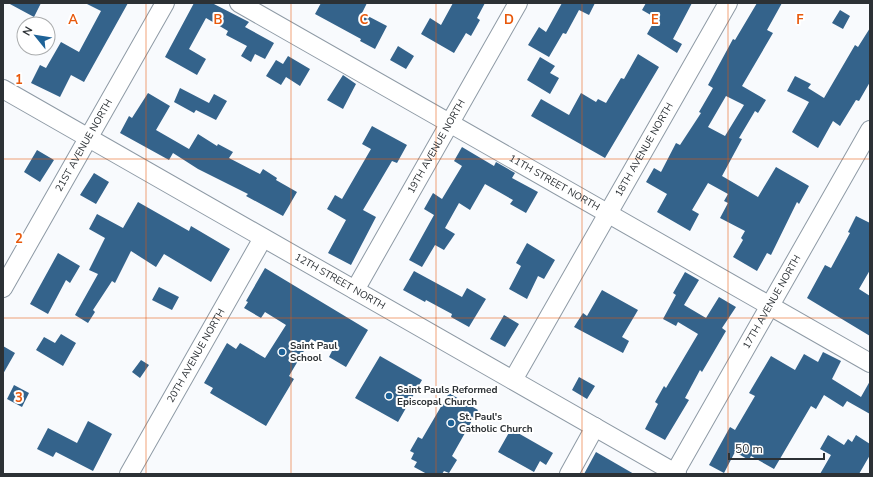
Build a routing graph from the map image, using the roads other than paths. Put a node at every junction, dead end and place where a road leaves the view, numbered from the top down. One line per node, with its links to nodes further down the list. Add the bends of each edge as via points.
1 (166, 3): 8 (street, 21ST AVENUE NORTH)
2 (239, 3): 6 (street, 11TH STREET NORTH)
3 (518, 3): 6 (street, 19TH AVENUE NORTH)
4 (728, 3): 9 (street, 18TH AVENUE NORTH)
5 (3, 89): 8 (street, 12TH STREET NORTH)
6 (450, 123): 9 (street, 11TH STREET NORTH); 12 (street, 19TH AVENUE NORTH)
7 (870, 130): 13 (street, 17TH AVENUE NORTH)
8 (88, 138): 10 (street, 12TH STREET NORTH); 11 (street, 21ST AVENUE NORTH)
9 (608, 213): 13 (street, 11TH STREET NORTH); 15 (street, 18TH AVENUE NORTH)
10 (264, 238): 12 (street, 12TH STREET NORTH); 17 (street, 20TH AVENUE NORTH)
11 (3, 288)
12 (355, 290): 15 (street, 12TH STREET NORTH)
13 (770, 306): 14 (street, 11TH STREET NORTH); 19 (street, 17TH AVENUE NORTH)
14 (870, 363)
15 (513, 380): 16 (street, 12TH STREET NORTH)
16 (595, 427): 18 (street); 19 (street, 12TH STREET NORTH)
17 (129, 474)
18 (569, 474)
19 (675, 474)

